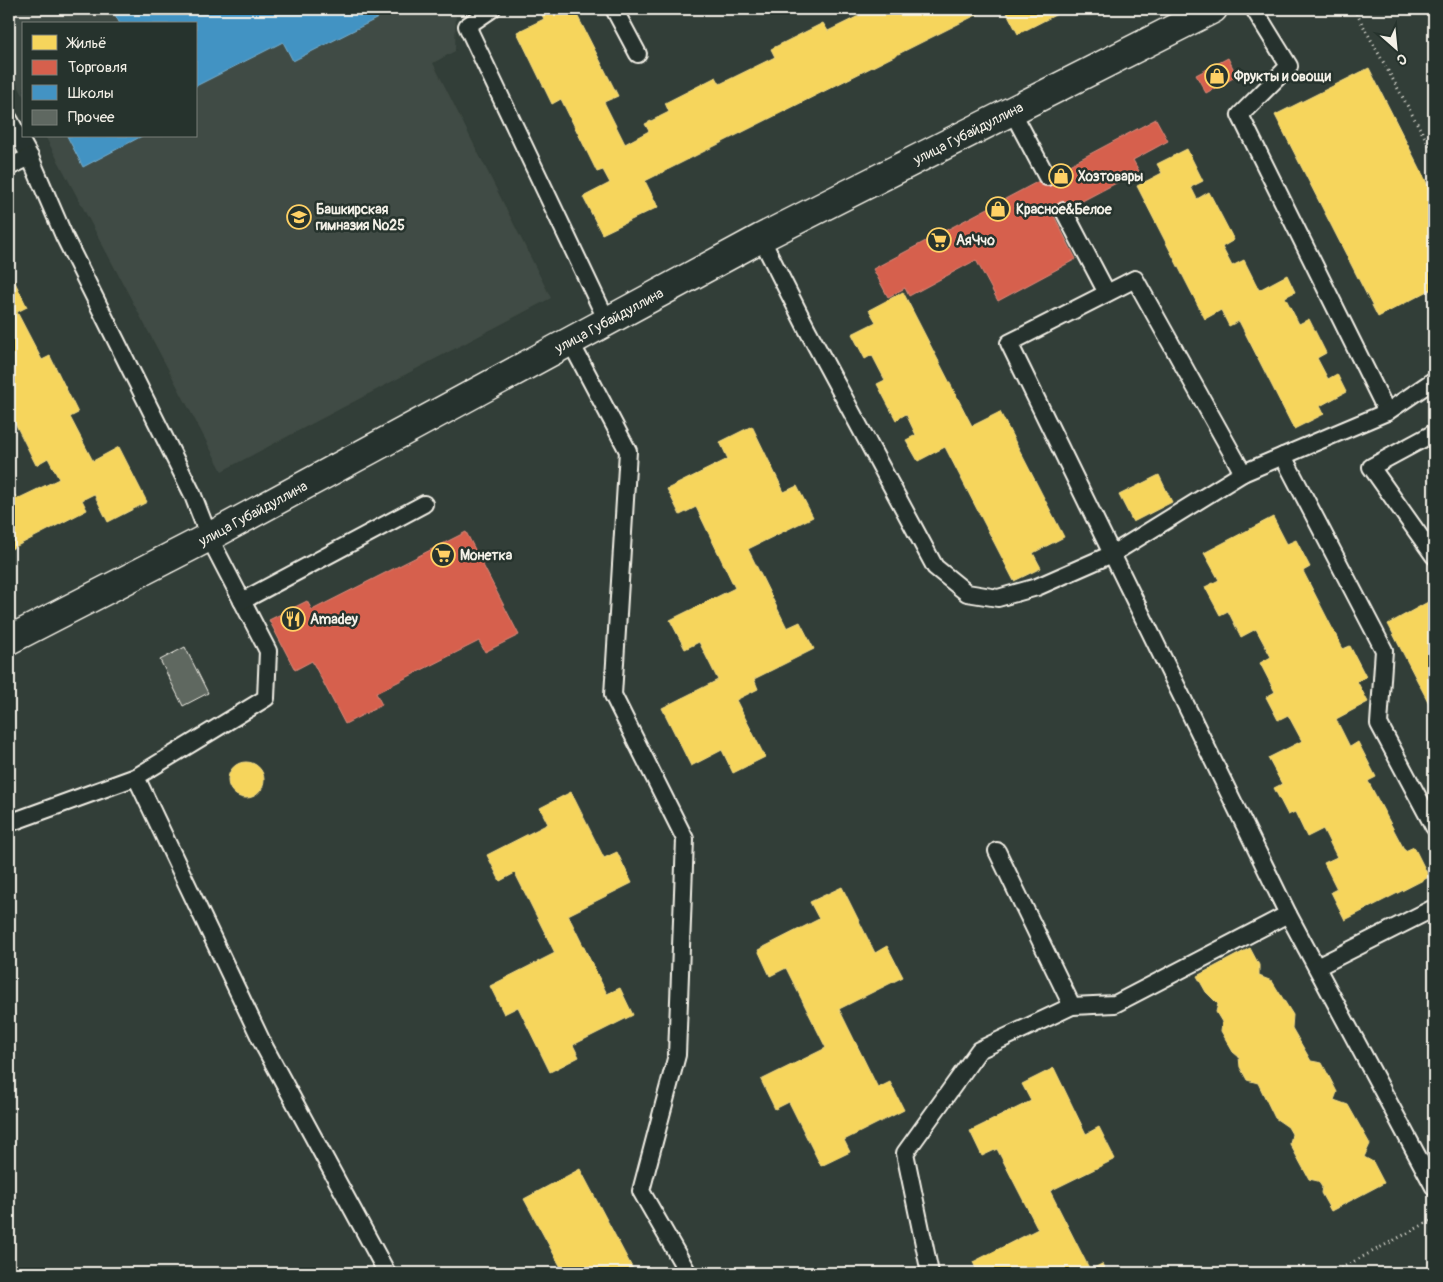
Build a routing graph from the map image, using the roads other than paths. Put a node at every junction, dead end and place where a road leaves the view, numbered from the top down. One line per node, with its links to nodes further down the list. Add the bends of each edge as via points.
1 (492, 9): 14 (lane, via 467,26)
2 (614, 9): 5 (lane)
3 (1213, 9): 6 (street, улица Губайдуллина)
4 (1254, 9): 17 (lane, via 1289,66 1240,115)
5 (638, 54)
6 (1012, 111): 10 (lane); 12 (street, улица Губайдуллина)
7 (9, 119): 8 (lane)
8 (30, 157): 9 (lane); 22 (lane, via 64,236 192,493)
9 (9, 167)
10 (1047, 177)
11 (1064, 211): 13 (lane)
12 (761, 238): 14 (street, улица Губайдуллина); 23 (lane, via 935,567 967,593 998,598 1037,587)
13 (1107, 293): 20 (lane, via 1135,279); 23 (lane, via 1009,343)
14 (608, 323): 15 (street, улица Губайдуллина)
15 (571, 343): 22 (street, улица Губайдуллина); 37 (lane, via 628,451 613,695 685,839 677,1055 641,1191)
16 (1434, 380): 17 (lane)
17 (1387, 412): 19 (lane)
18 (1434, 433): 24 (lane, via 1371,468)
19 (1283, 456): 20 (lane); 29 (lane, via 1384,650 1379,724)
20 (1243, 473): 23 (lane)
21 (424, 504): 25 (lane)
22 (209, 537): 25 (lane); 26 (street, улица Губайдуллина)
23 (1112, 554): 32 (lane)
24 (1434, 556)
25 (242, 600): 27 (lane, via 268,651 266,698)
26 (9, 640)
27 (136, 777): 28 (lane); 36 (lane, via 264,1046)
28 (9, 823)
29 (1434, 827)
30 (997, 851): 34 (lane)
31 (1434, 908): 33 (lane)
32 (1288, 914): 33 (lane); 34 (lane, via 1115,1004)
33 (1317, 967): 35 (lane)
34 (1072, 1006): 38 (lane, via 979,1050 906,1154)
35 (1434, 1187)
36 (387, 1273)
37 (688, 1273)
38 (930, 1273)

